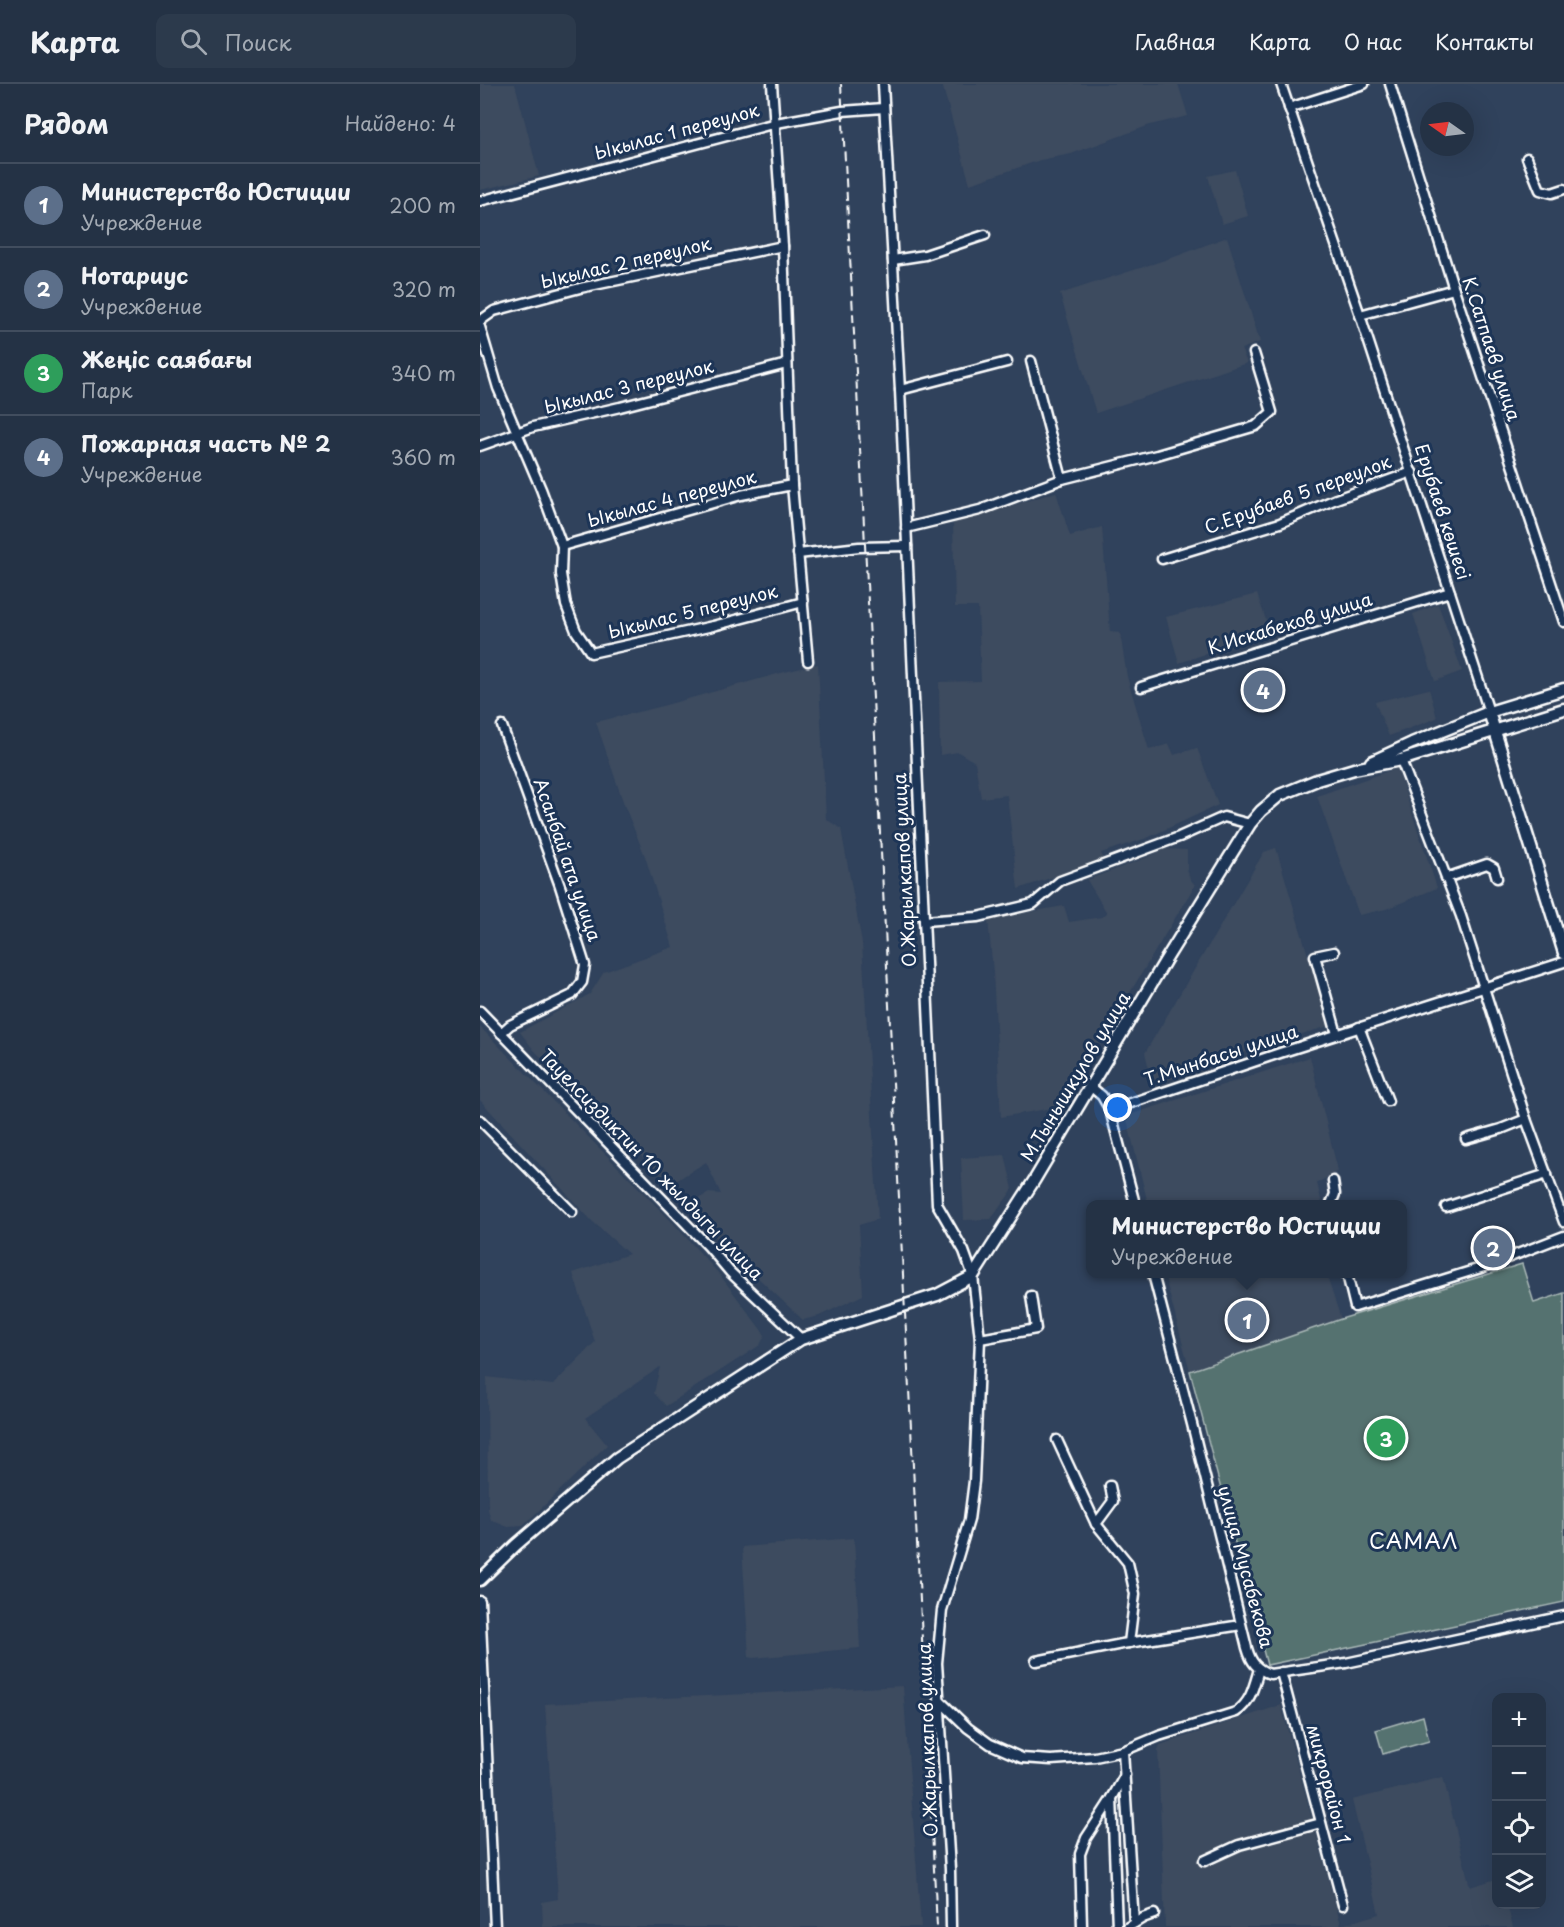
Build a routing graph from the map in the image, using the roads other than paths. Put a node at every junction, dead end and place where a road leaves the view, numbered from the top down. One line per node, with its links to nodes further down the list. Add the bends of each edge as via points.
1 (772, 84): 8 (street)
2 (883, 84): 6 (street, О.Жарылкапов улица)
3 (1281, 84): 7 (street, Ерубаев көшесі)
4 (1364, 84): 7 (street)
5 (1390, 84): 15 (street, К.Сатпаев улица)
6 (884, 108): 8 (street, Ыкылас 1 переулок); 14 (street, О.Жарылкапов улица)
7 (1289, 108): 16 (street, Ерубаев көшесі)
8 (776, 123): 11 (street, Ыкылас 1 переулок); 13 (street)
9 (1527, 158): 10 (street, via 1540,190 1552,193)
10 (1564, 189)
11 (480, 201)
12 (985, 235): 14 (street, via 925,255)
13 (783, 246): 17 (street, Ыкылас 2 переулок, via 580,288 494,311); 22 (street)
14 (893, 260): 23 (street, О.Жарылкапов улица)
15 (1454, 289): 16 (street); 36 (street, К.Сатпаев улица)
16 (1360, 315): 26 (street, Ерубаев көшесі)
17 (480, 321)
18 (480, 327): 24 (street)
19 (1254, 352): 27 (street, via 1272,412 1256,426)
20 (1031, 361): 27 (street)
21 (1007, 362): 23 (street)
22 (787, 364): 24 (street, Ыкылас 3 переулок); 28 (street)
23 (900, 390): 29 (street, О.Жарылкапов улица)
24 (516, 434): 25 (street, Ыкылас 3 переулок); 30 (street)
25 (480, 446)
26 (1412, 472): 33 (street, С.Ерубаев 5 переулок, via 1280,523); 34 (street, Ерубаев көшесі)
27 (1062, 479): 29 (street, via 980,510)
28 (792, 485): 30 (street, Ыкылас 4 переулок, via 741,495); 32 (street)
29 (906, 528): 31 (street, О.Жарылкапов улица)
30 (562, 546): 35 (street, Ыкылас 5 переулок, via 566,605 576,631 591,653)
31 (907, 546): 32 (street); 49 (street, О.Жарылкапов улица)
32 (798, 554): 35 (street)
33 (1161, 559)
34 (1450, 592): 38 (street, К.Искабеков улица); 41 (street, Ерубаев көшесі)
35 (803, 602): 37 (street)
36 (1564, 622)
37 (808, 661)
38 (1141, 687)
39 (1564, 689): 41 (main road, М.Тынышкулов улица)
40 (1564, 709): 43 (main road, М.Тынышкулов улица)
41 (1489, 712): 43 (main road, Ерубаев көшесі); 45 (main road, М.Тынышкулов улица)
42 (502, 726): 56 (street, Асанбай ата улица, via 585,965 582,982 572,995)
43 (1495, 731): 44 (main road, М.Тынышкулов улица); 51 (main road, Ерубаев көшесі)
44 (1401, 760): 45 (main road, М.Тынышкулов улица); 47 (street)
45 (1354, 769): 46 (main road, М.Тынышкулов улица, via 1280,795)
46 (1250, 824): 49 (street, via 1224,817 1060,881 1033,904 978,917); 58 (main road, М.Тынышкулов улица)
47 (1446, 878): 48 (street, via 1487,864 1494,868); 53 (street)
48 (1497, 878)
49 (924, 921): 72 (street, О.Жарылкапов улица, via 937,1204 964,1251)
50 (1334, 952): 57 (street, via 1315,956)
51 (1564, 953)
52 (1564, 962): 53 (street, Т.Мынбасы улица)
53 (1484, 987): 55 (street, Т.Мынбасы улица); 61 (street)
54 (480, 1011): 56 (street, Тауелсиздиктин 10 жылдыгы улица)
55 (1359, 1027): 57 (street, Т.Мынбасы улица); 59 (street)
56 (501, 1033): 76 (street, Тауелсиздиктин 10 жылдыгы улица, via 729,1272)
57 (1337, 1034): 60 (street, Т.Мынбасы улица)
58 (1090, 1086): 60 (street); 72 (main road, М.Тынышкулов улица)
59 (1388, 1101)
60 (1110, 1110): 66 (street)
61 (1526, 1119): 63 (street); 64 (street)
62 (480, 1120): 69 (street)
63 (1466, 1139)
64 (1547, 1174): 68 (street); 70 (street)
65 (1333, 1181): 67 (street)
66 (1133, 1200)
67 (1333, 1200)
68 (1446, 1207)
69 (572, 1212)
70 (1564, 1222)
71 (1564, 1236): 74 (street, via 1484,1267 1355,1307)
72 (973, 1276): 76 (main road, М.Тынышкулов улица, via 937,1295); 77 (street, О.Жарылкапов улица)
73 (1154, 1278): 84 (street, улица Мусабекова)
74 (1348, 1278)
75 (1031, 1296): 77 (street, via 1036,1329)
76 (801, 1339): 81 (main road, М.Тынышкулов улица, via 617,1458)
77 (980, 1340): 89 (street, О.Жарылкапов улица, via 974,1481 969,1520 942,1610 937,1663)
78 (1057, 1440): 80 (street)
79 (1110, 1486): 80 (street, via 1113,1501)
80 (1096, 1524): 85 (street, via 1128,1563 1135,1594)
81 (480, 1580)
82 (480, 1601): 98 (street)
83 (1564, 1616): 88 (street, улица Мусабекова, via 1346,1663)
84 (1241, 1625): 85 (street); 87 (street, улица Мусабекова, via 1250,1659)
85 (1128, 1643): 86 (street)
86 (1036, 1661)
87 (1259, 1670): 88 (street, улица Мусабекова); 90 (street, via 1245,1706 1236,1712)
88 (1281, 1672): 93 (street, микрорайон 1)
89 (939, 1700): 90 (street, via 990,1744 1022,1758 1095,1757); 99 (street, О.Жарылкапов улица)
90 (1123, 1751): 91 (street)
91 (1125, 1774): 92 (street); 97 (street)
92 (1112, 1798): 100 (street, via 1080,1854); 101 (street)
93 (1321, 1822): 94 (street, via 1239,1845); 95 (street, микрорайон 1)
94 (1204, 1861)
95 (1343, 1905)
96 (1154, 1914): 97 (street)
97 (1131, 1925)
98 (495, 1927)
99 (951, 1927)
100 (1082, 1927)
101 (1117, 1927)

